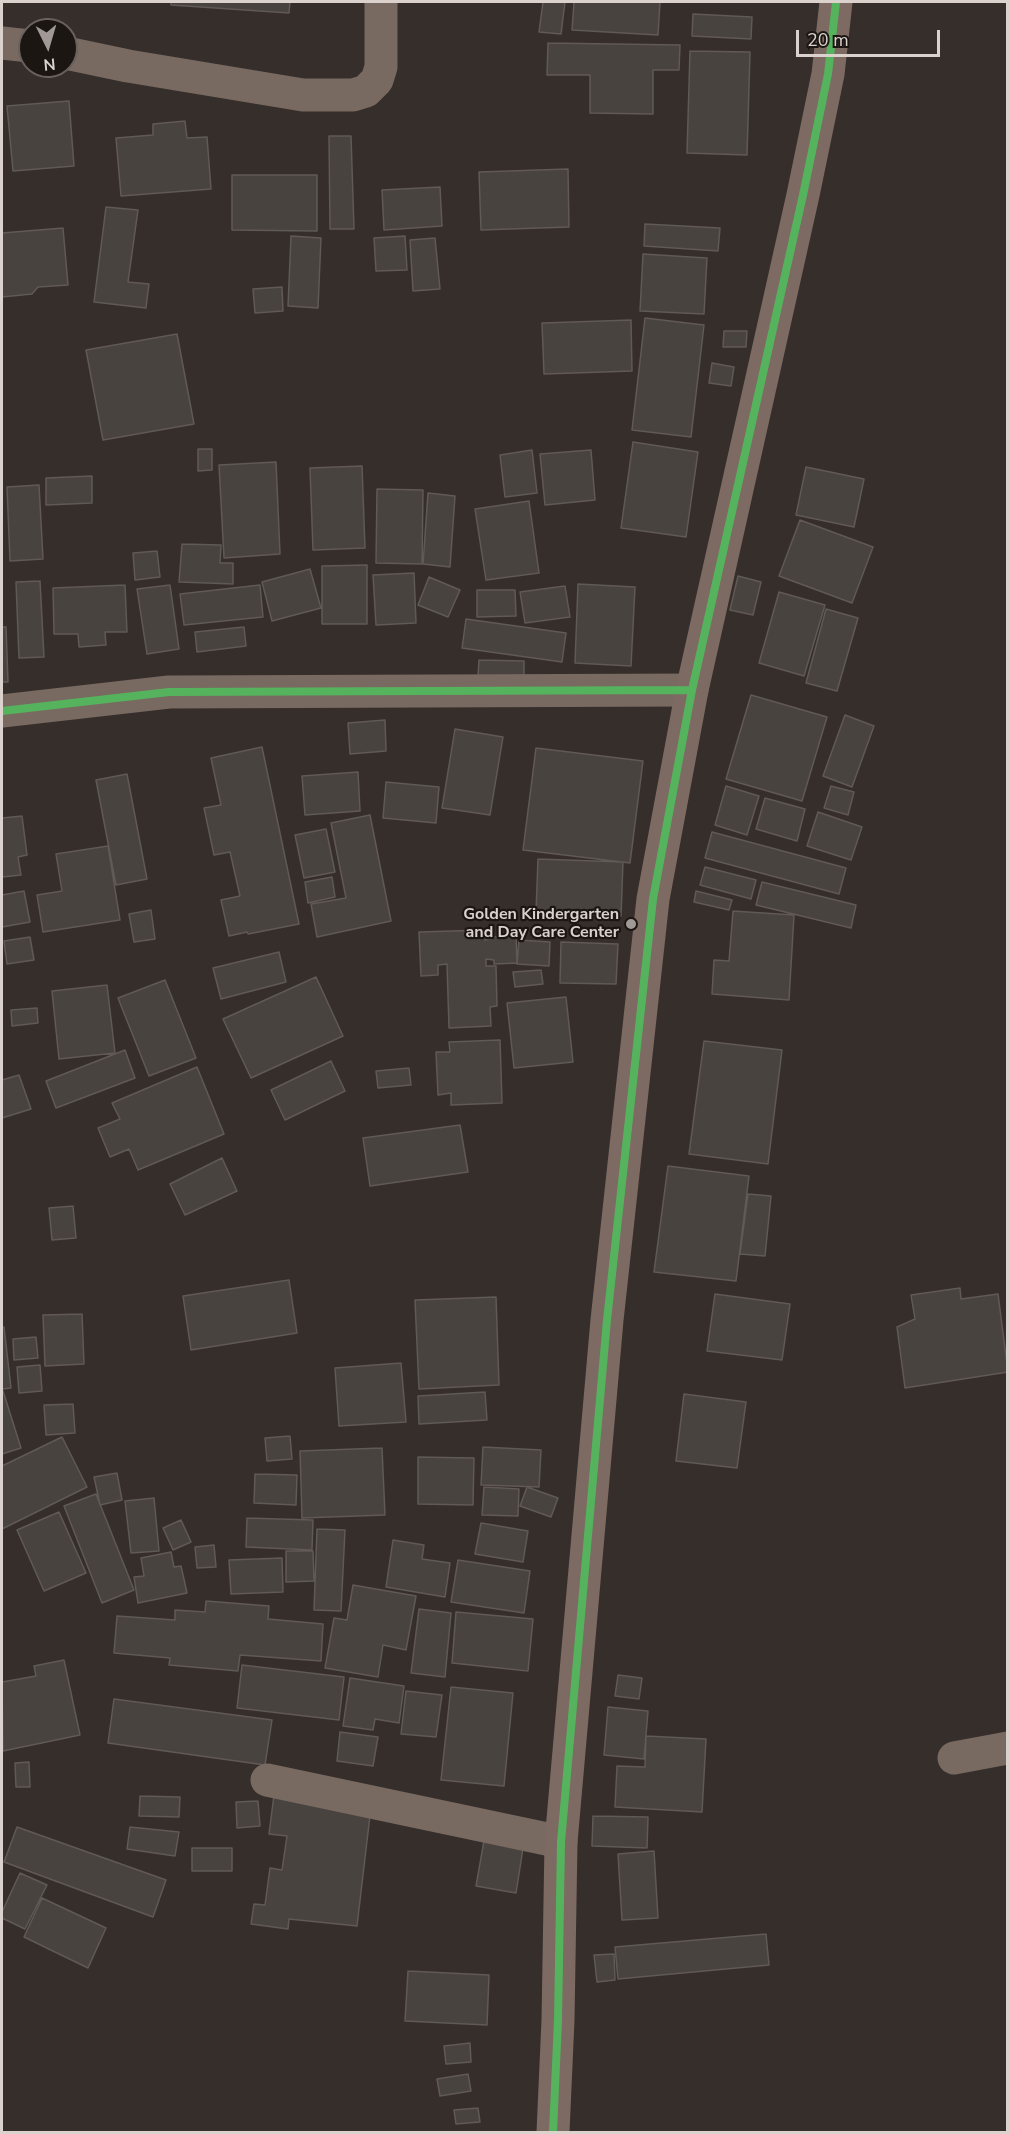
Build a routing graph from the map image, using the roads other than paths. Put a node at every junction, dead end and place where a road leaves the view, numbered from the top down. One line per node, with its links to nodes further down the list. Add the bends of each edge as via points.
1 (381, 2): 5 (street, via 381,67 377,80 366,91 352,95 303,94)
2 (836, 2): 6 (street, via 828,74 803,195)
3 (2, 43): 4 (street)
4 (18, 45)
5 (78, 56)
6 (692, 690): 7 (street, via 169,692); 11 (street, via 652,911 607,1320)
7 (2, 711)
8 (1008, 1748): 9 (street)
9 (954, 1758)
10 (267, 1780): 11 (street)
11 (561, 1842): 12 (street)
12 (553, 2133)

